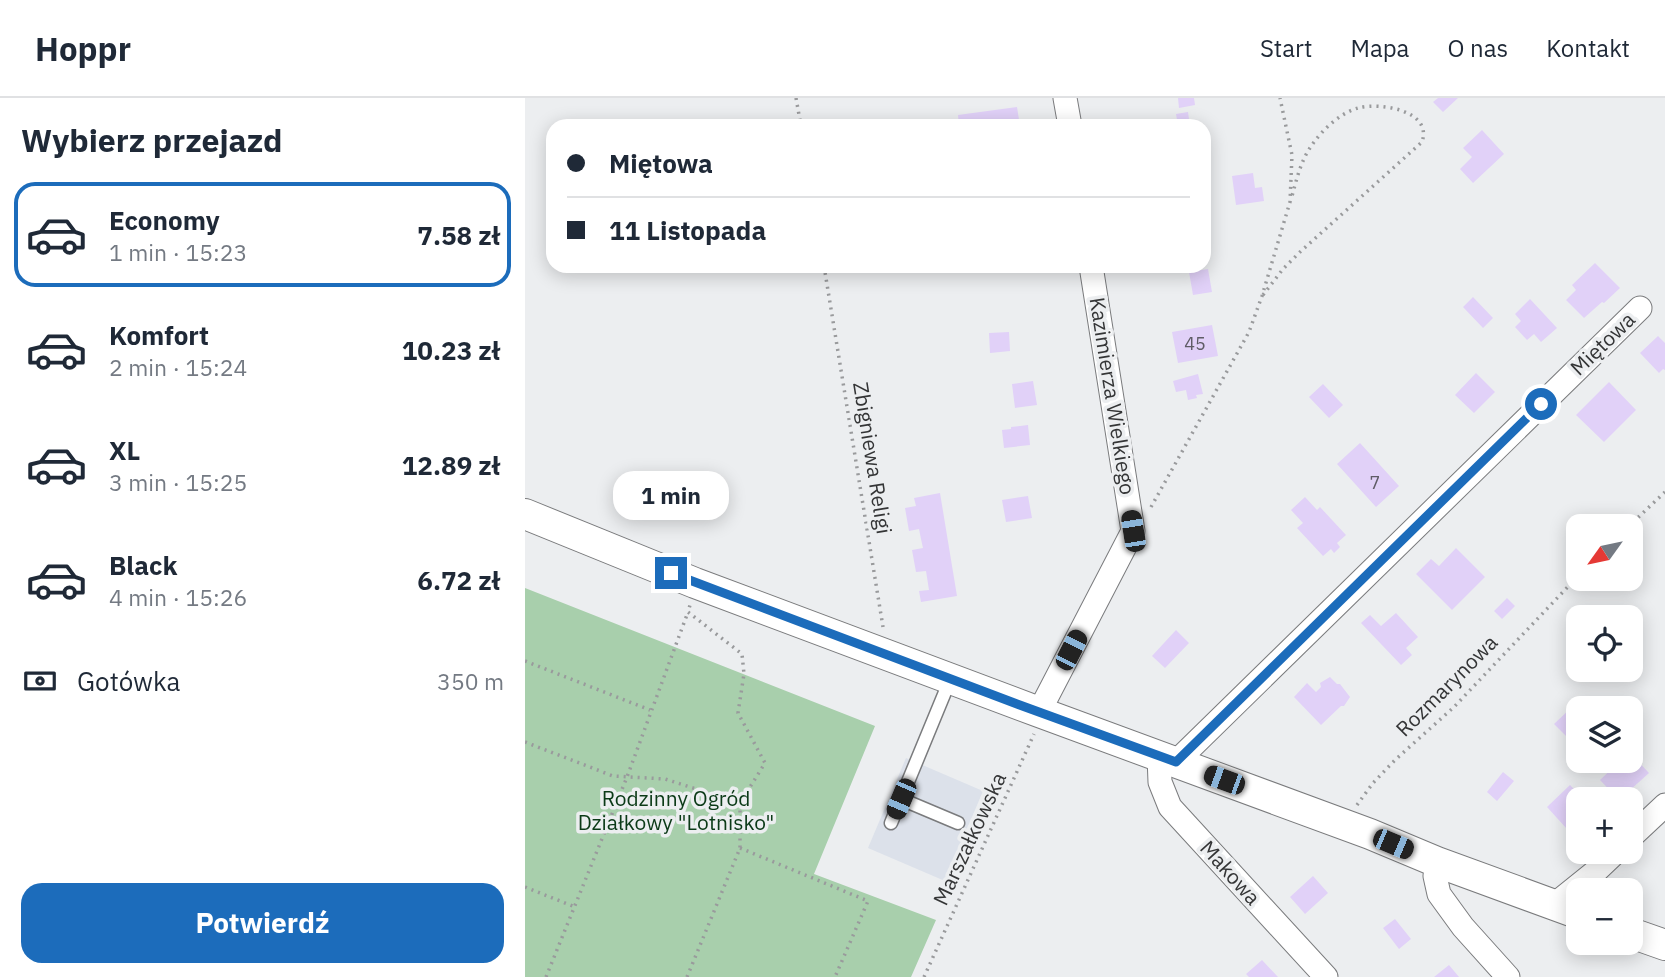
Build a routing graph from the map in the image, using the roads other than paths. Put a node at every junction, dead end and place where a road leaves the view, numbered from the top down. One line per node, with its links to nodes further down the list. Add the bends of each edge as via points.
1 (1065, 98): 2 (street)
2 (1069, 119)
3 (1092, 273): 7 (street, Kazimierza Wielkiego, via 1133,531)
4 (1640, 308): 8 (street, Miętowa)
5 (525, 514): 6 (street)
6 (950, 679): 7 (street); 9 (lane)
7 (1039, 712): 8 (street)
8 (1167, 759): 14 (street); 20 (street, Makowa, via 1160,782 1170,807)
9 (901, 799): 11 (lane); 12 (lane)
10 (1665, 805): 13 (street)
11 (891, 823)
12 (958, 823)
13 (1643, 826)
14 (1437, 862): 17 (street); 21 (street, via 1440,894)
15 (1607, 864): 16 (street)
16 (1596, 878)
17 (1566, 909)
18 (1643, 937): 19 (street)
19 (1665, 945)
20 (1326, 977)
21 (1508, 977)

